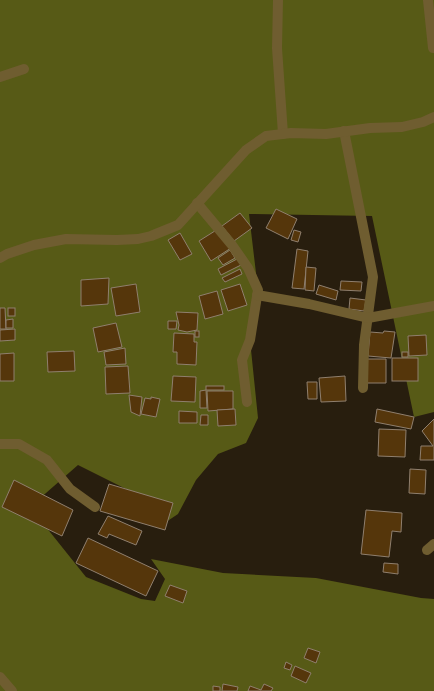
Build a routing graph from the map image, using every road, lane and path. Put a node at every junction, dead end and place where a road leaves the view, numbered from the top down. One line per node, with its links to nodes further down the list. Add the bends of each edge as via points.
1 (278, 0): 8 (street, via 277,48)
2 (428, 0): 3 (street)
3 (433, 48)
4 (24, 69): 5 (street)
5 (0, 77)
6 (434, 117): 7 (street, via 402,127)
7 (344, 131): 8 (street, via 326,134); 13 (street, via 373,277)
8 (283, 134): 9 (street, via 266,136 246,150)
9 (198, 203): 10 (street, via 178,225 151,236 117,240 66,239 34,245); 11 (street, via 248,268 258,290)
10 (0, 258)
11 (257, 295): 13 (street); 15 (street, via 250,340 242,360)
12 (434, 306): 13 (street)
13 (368, 318): 14 (street, via 364,345)
14 (363, 388)
15 (247, 402)
16 (0, 444): 17 (street, via 19,444 47,460 70,489)
17 (95, 507)
18 (0, 676): 19 (street)
19 (12, 691)

